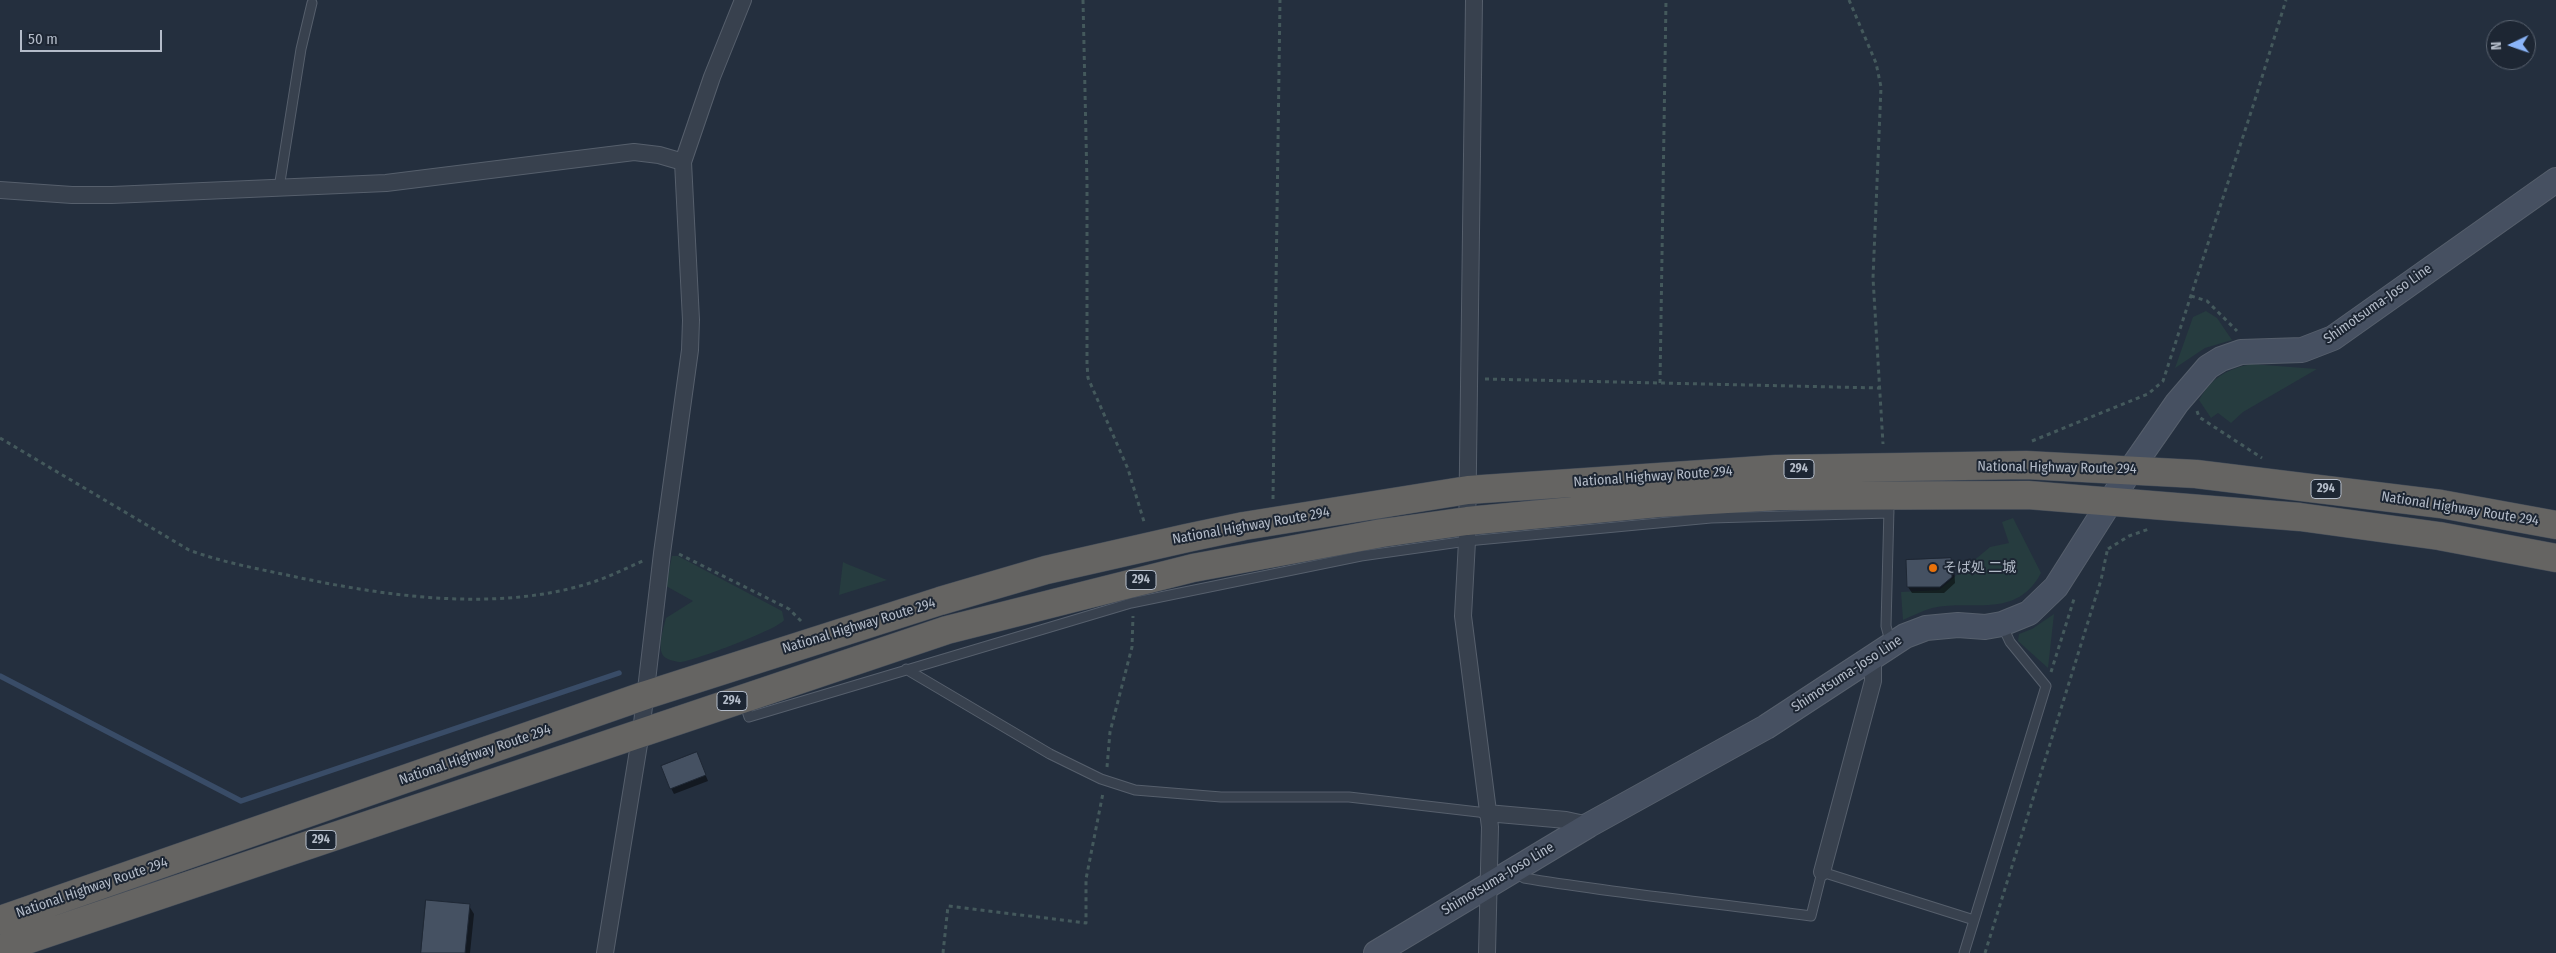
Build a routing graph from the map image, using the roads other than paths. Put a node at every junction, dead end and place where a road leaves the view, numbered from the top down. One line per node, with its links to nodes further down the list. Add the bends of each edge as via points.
1 (743, 0): 4 (street, via 708,86)
2 (1474, 0): 9 (street)
3 (312, 3): 6 (lane, via 301,49)
4 (683, 162): 6 (street, via 653,154 628,152 386,183); 18 (street, via 690,350 662,549)
5 (2556, 180): 8 (main road, Shimotsuma-Joso Line, via 2332,338 2302,350 2240,352 2221,359 2200,374)
6 (279, 188): 7 (street, via 104,195)
7 (0, 190)
8 (2131, 469): 9 (highway, National Highway Route 294 / 294, via 2026,465 1776,469); 10 (main road, Shimotsuma-Joso Line); 12 (highway, National Highway Route 294 / 294, via 2441,504)
9 (1468, 490): 13 (street); 18 (highway, National Highway Route 294 / 294, via 1244,526 1056,568 790,647)
10 (2112, 501): 11 (highway, National Highway Route 294 / 294, via 2028,495); 14 (highway, National Highway Route 294 / 294, via 2300,517 2438,536); 15 (main road, Shimotsuma-Joso Line, via 2071,566 2043,602 2022,617)
11 (1889, 505): 13 (highway, National Highway Route 294 / 294, via 1779,496 1658,502); 16 (lane, via 1886,626)
12 (2556, 525)
13 (1467, 531): 17 (lane, via 1131,603); 19 (highway, National Highway Route 294 / 294, via 1257,555 1128,582 947,630); 21 (street, via 1464,616)
14 (2556, 558)
15 (2002, 624): 16 (main road, Shimotsuma-Joso Line, via 1926,628 1905,636); 27 (lane, via 2010,642 2046,686)
16 (1882, 651): 22 (main road, Shimotsuma-Joso Line, via 1766,727); 24 (street)
17 (906, 669): 19 (lane, via 749,717); 21 (lane, via 1050,754 1135,790 1202,796 1349,797)
18 (646, 695): 20 (street); 26 (highway, National Highway Route 294 / 294)
19 (743, 697): 20 (highway, National Highway Route 294 / 294)
20 (641, 732): 28 (highway, National Highway Route 294 / 294); 29 (street)
21 (1487, 813): 22 (street, via 1566,820); 25 (street, via 1490,827)
22 (1589, 826): 23 (main road, Shimotsuma-Joso Line)
23 (1513, 870): 24 (lane, via 1524,878 1617,893 1811,916); 25 (main road, Shimotsuma-Joso Line)
24 (1822, 872): 27 (lane)
25 (1488, 884): 30 (main road, Shimotsuma-Joso Line); 31 (street)
26 (0, 920)
27 (1974, 920): 32 (lane)
28 (0, 949)
29 (605, 953)
30 (1376, 953)
31 (1487, 953)
32 (1964, 953)

